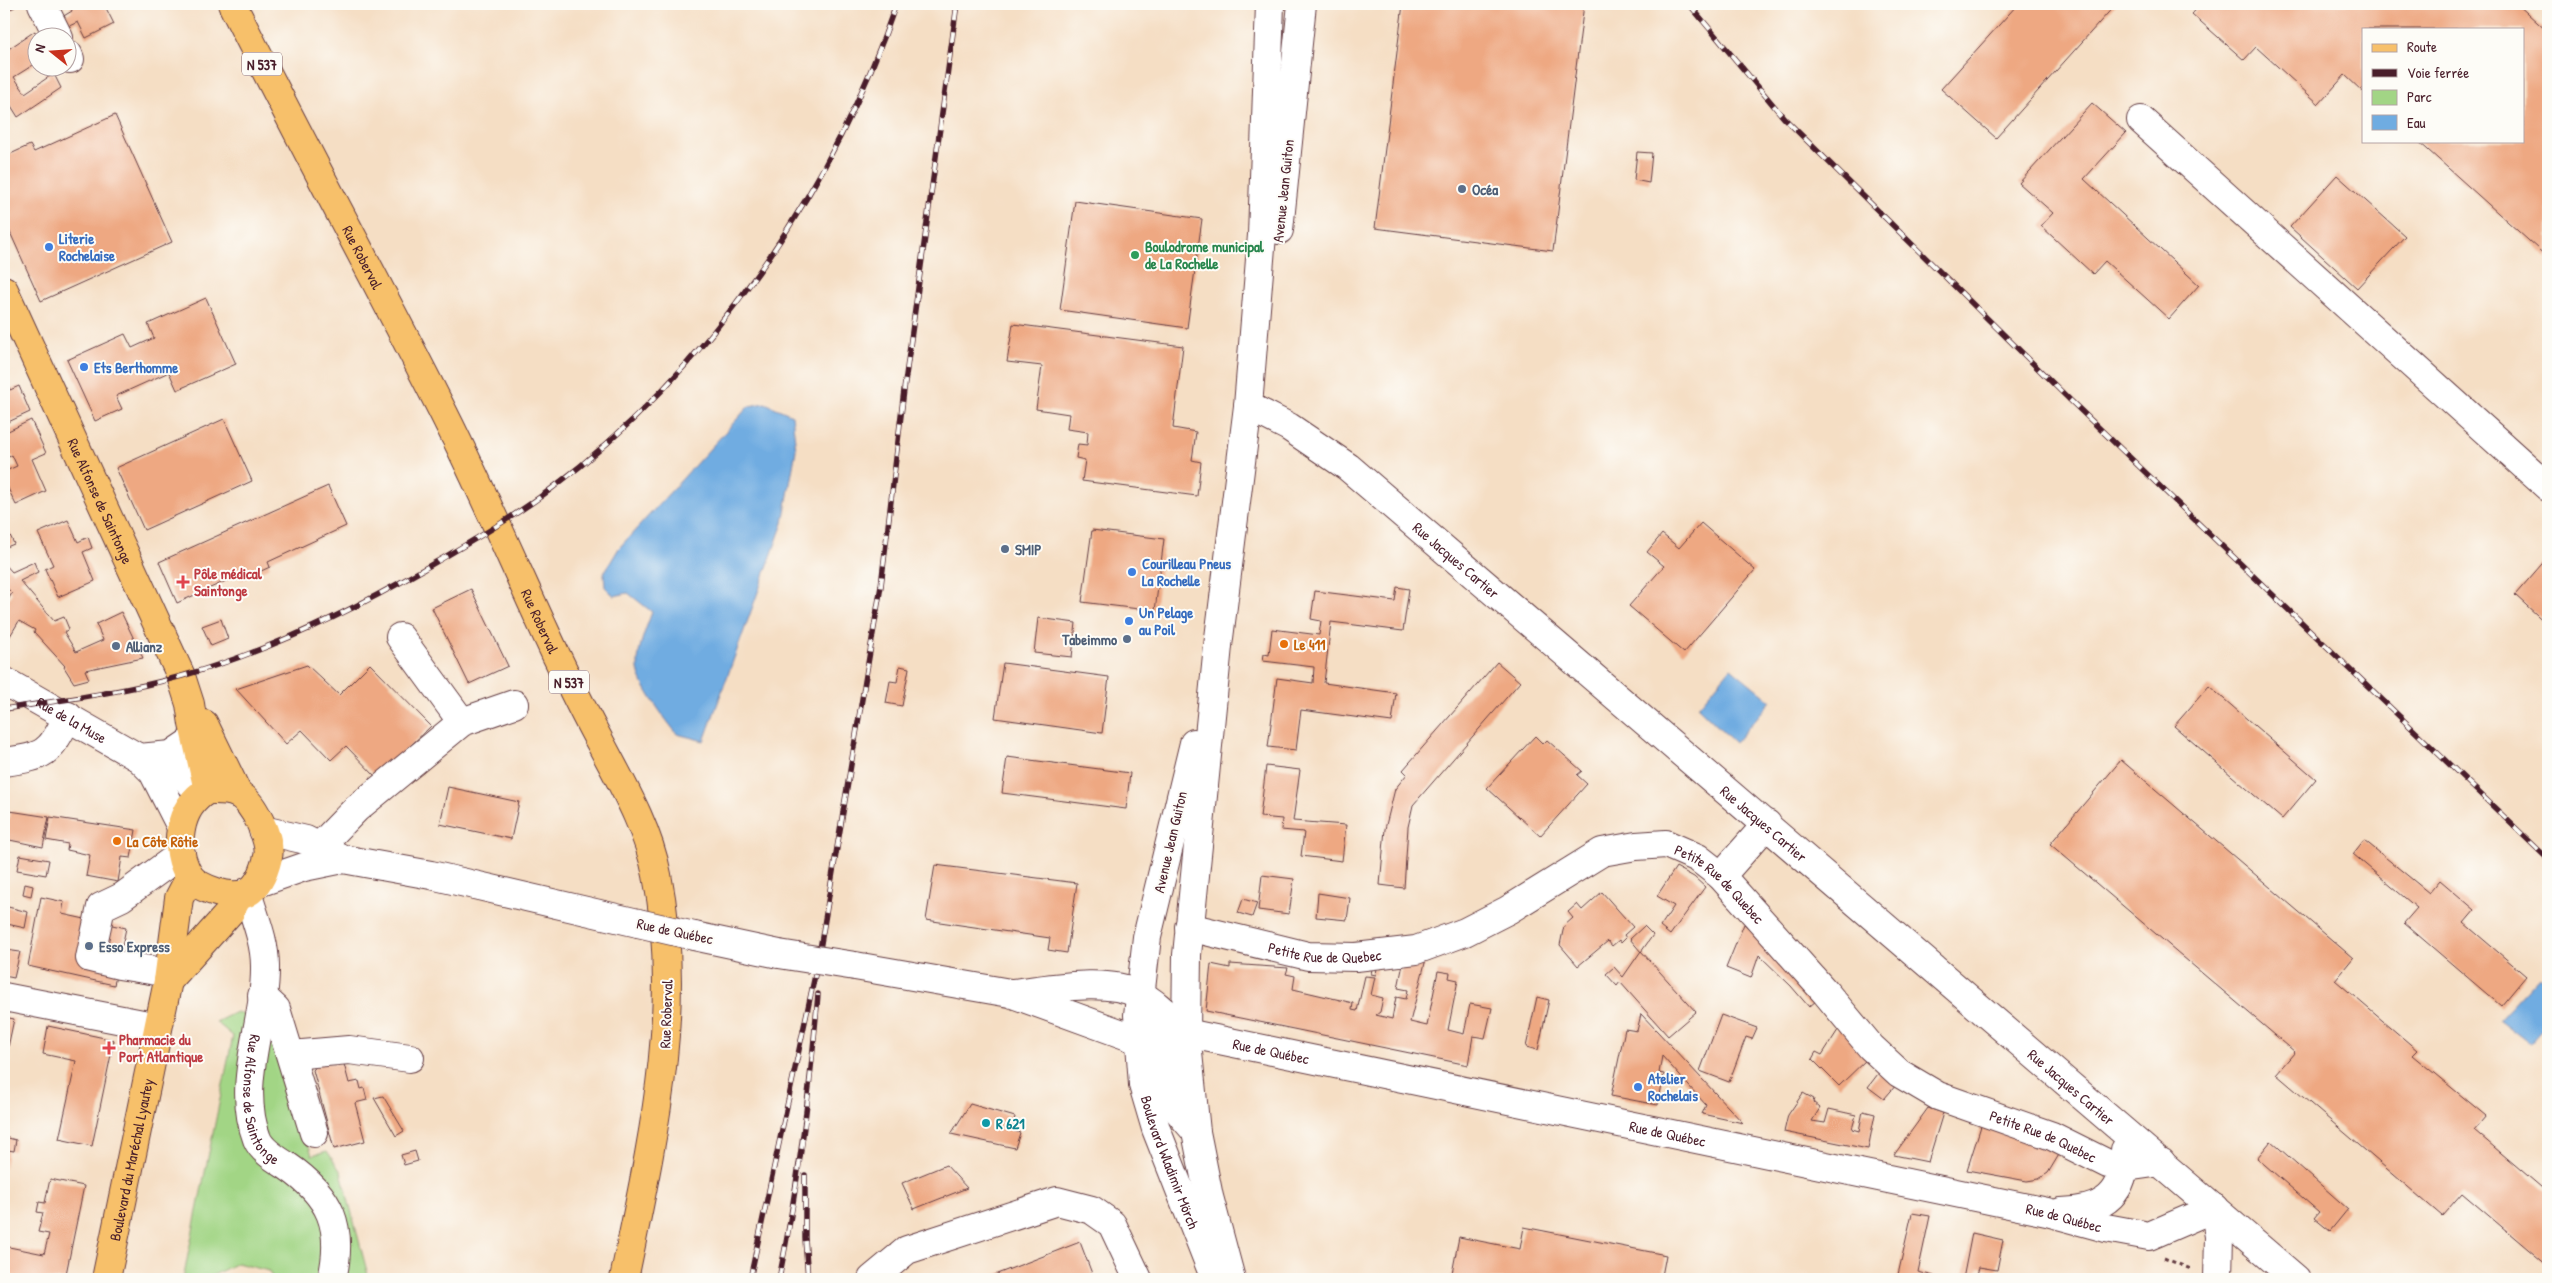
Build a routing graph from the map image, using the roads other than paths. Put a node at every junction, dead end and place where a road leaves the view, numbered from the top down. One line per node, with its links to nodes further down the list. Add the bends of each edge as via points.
1 (42, 4): 5 (street)
2 (232, 4): 50 (main road, Rue Roberval / N 537, via 440,407 578,701 626,792 657,872 669,996 652,1132)
3 (1270, 4): 6 (street, Avenue Jean Guiton)
4 (1302, 4): 7 (street, Avenue Jean Guiton)
5 (55, 28)
6 (1268, 82): 7 (street); 10 (street, Avenue Jean Guiton, via 1262,235)
7 (1294, 83): 10 (street, Avenue Jean Guiton, via 1278,244)
8 (2141, 120): 11 (street)
9 (4, 290): 18 (main road, Rue Alfonse de Saintonge, via 181,676)
10 (1248, 406): 13 (street, Avenue Jean Guiton); 23 (street, Rue Jacques Cartier, via 1289,428 1348,467)
11 (2548, 487)
12 (400, 637): 17 (street)
13 (1218, 646): 31 (street, Avenue Jean Guiton); 34 (street, Avenue Jean Guiton, via 1147,937)
14 (4, 681): 16 (street, Rue de la Muse)
15 (514, 704): 17 (street)
16 (68, 716): 19 (street, Rue de la Muse); 20 (street, via 52,746 44,753)
17 (462, 722): 26 (street, via 356,809)
18 (194, 726): 19 (street, via 170,755); 21 (main road, Rue Alfonse de Saintonge); 22 (main road, Rue Alfonse de Saintonge, via 204,724)
19 (149, 758): 21 (street, Rue de la Muse, via 179,771); 24 (street, Rue de la Muse)
20 (4, 762)
21 (204, 792): 22 (main road); 24 (main road, via 188,808)
22 (238, 794): 25 (main road, via 253,808)
23 (1767, 824): 29 (street); 41 (street, Rue Jacques Cartier)
24 (181, 827): 28 (main road)
25 (263, 830): 26 (street, Rue de Québec, via 306,840); 30 (main road, via 269,854)
26 (319, 847): 27 (street, Rue de Québec)
27 (343, 859): 30 (street, Rue de Québec, via 304,867); 33 (street, Rue de Québec, bridge, via 431,875 779,954)
28 (186, 866): 30 (main road, via 198,885 211,891); 32 (main road, Boulevard du Maréchal Lyautey); 32 (street, via 102,906 90,958)
29 (1721, 876): 31 (street, Petite Rue de Quebec, via 1698,858 1666,844 1602,852 1508,910 1465,932 1416,950 1356,957 1308,956); 44 (street, Petite Rue de Quebec, via 1871,1046 1899,1073 1938,1096 2052,1136 2108,1164)
30 (248, 890): 32 (main road, Boulevard du Maréchal Lyautey); 36 (street, Rue Alfonse de Saintonge, via 263,947)
31 (1189, 927): 38 (street, Avenue Jean Guiton)
32 (168, 977): 37 (main road, Boulevard du Maréchal Lyautey)
33 (1010, 993): 34 (street, Rue de Québec, via 1082,985 1106,986); 38 (street, Rue de Québec)
34 (1139, 994): 38 (street, Avenue Jean Guiton); 38 (street, Rue de Québec)
35 (4, 996): 37 (street)
36 (262, 996): 39 (street, via 276,1009); 49 (street, Rue Alfonse de Saintonge, via 251,1060 250,1117 257,1141 271,1156 318,1191 330,1209 336,1232 337,1257)
37 (158, 1028): 48 (main road, Boulevard du Maréchal Lyautey)
38 (1162, 1030): 46 (street, Rue de Québec); 53 (street, Boulevard Wladimir Mörch, via 1144,1085 1156,1129); 54 (street, Boulevard Wladimir Mörch, via 1196,1132)
39 (291, 1055): 40 (street, via 349,1050); 42 (street)
40 (410, 1058)
41 (2120, 1127): 43 (street, Rue Jacques Cartier); 44 (street)
42 (314, 1133)
43 (2161, 1162): 44 (street, Petite Rue de Quebec); 45 (street, Rue Jacques Cartier)
44 (2126, 1167): 46 (street, via 2110,1199 2093,1209)
45 (2214, 1208): 46 (street, Rue de Québec, via 2149,1236); 47 (street, via 2219,1235); 55 (street)
46 (2047, 1212)
47 (2207, 1276)
48 (106, 1279)
49 (332, 1279)
50 (624, 1279)
51 (872, 1279): 52 (street, via 906,1250 1057,1201 1092,1210 1112,1224)
52 (1138, 1279)
53 (1215, 1279)
54 (1231, 1279)
55 (2296, 1279)

